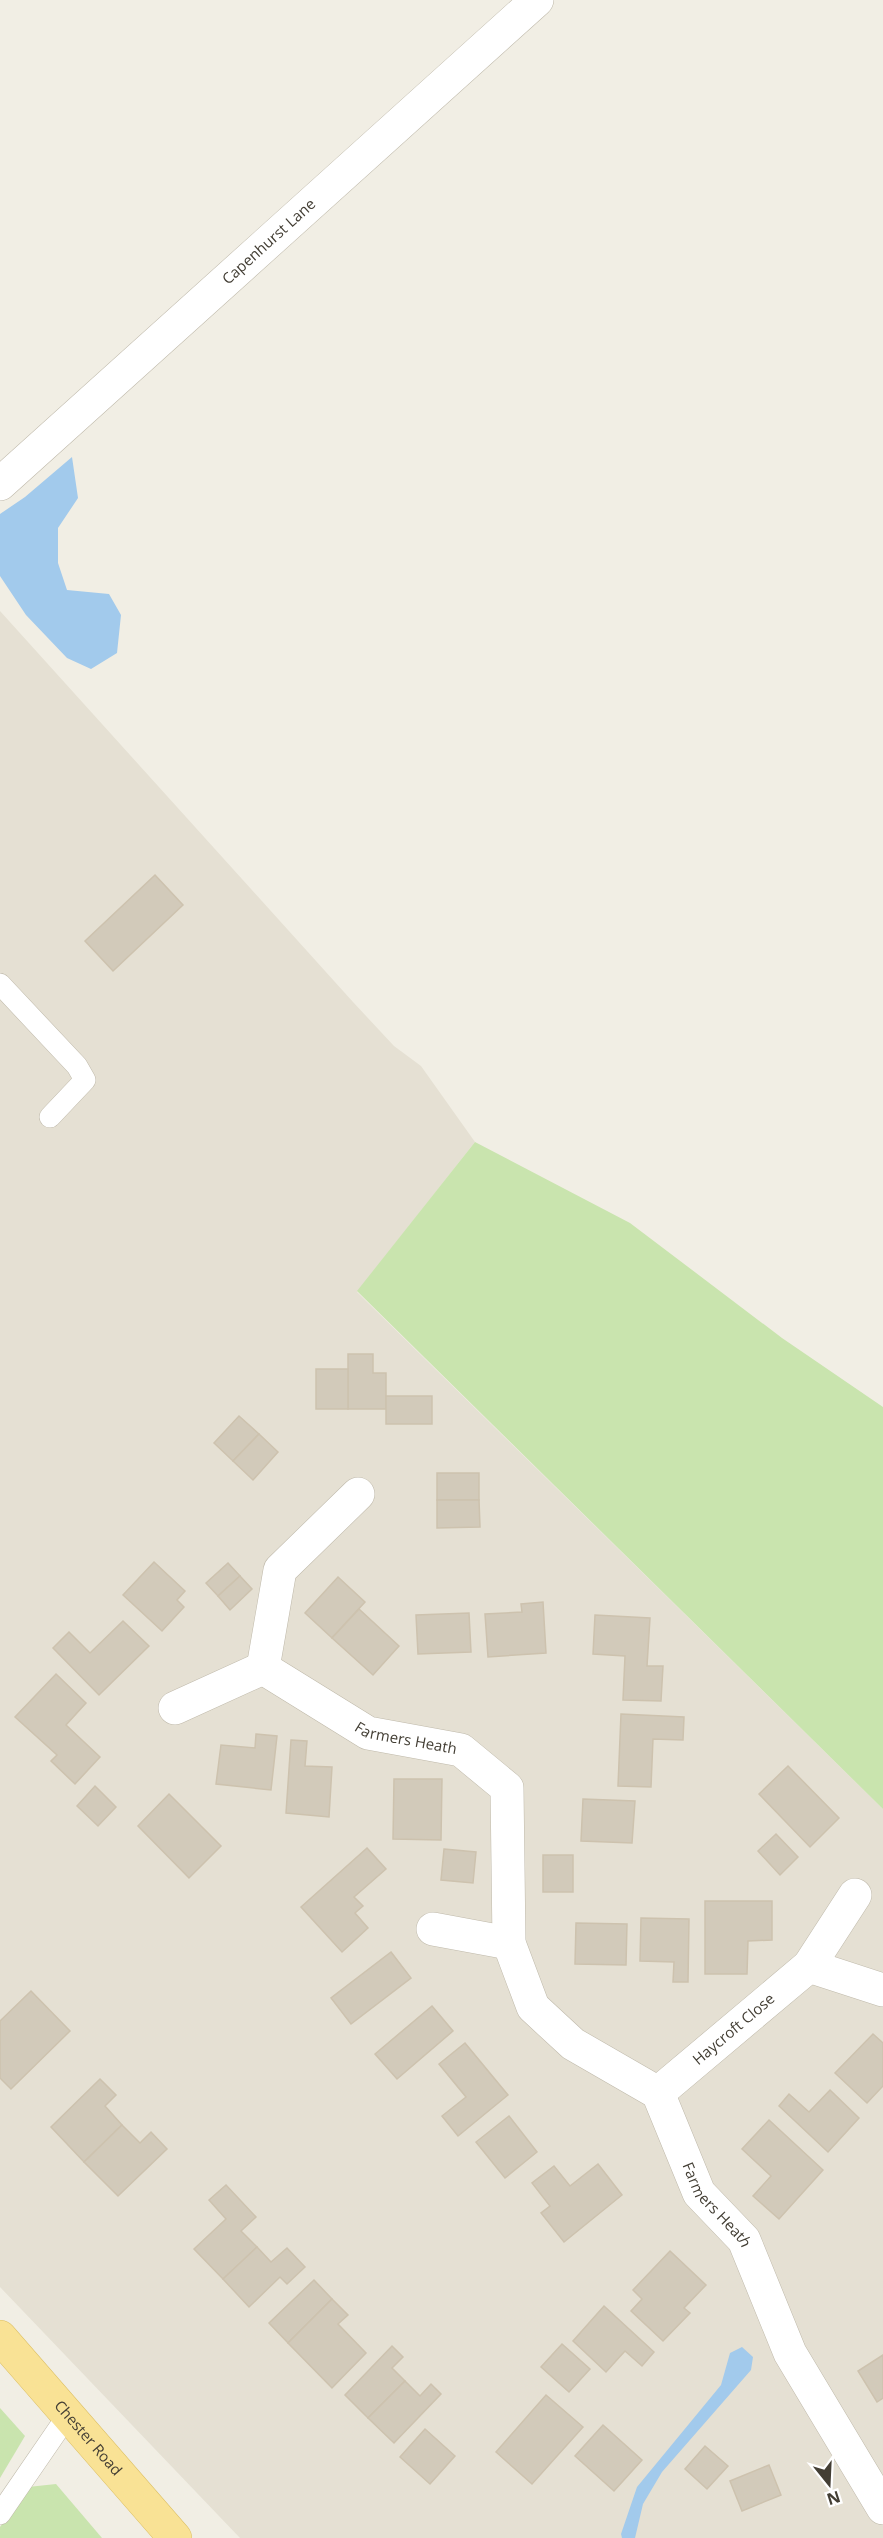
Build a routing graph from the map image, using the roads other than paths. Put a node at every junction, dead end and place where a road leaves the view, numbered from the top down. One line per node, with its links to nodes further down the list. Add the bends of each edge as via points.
1 (537, 0): 2 (street, Capenhurst Lane)
2 (0, 484)
3 (0, 984): 4 (lane, via 77,1066 85,1080)
4 (50, 1118)
5 (358, 1494): 6 (street, via 280,1570)
6 (263, 1668): 7 (street); 10 (street, Farmers Heath, via 368,1733 461,1749 507,1788)
7 (175, 1708)
8 (855, 1895): 11 (street, Haycroft Close)
9 (433, 1929): 10 (street)
10 (509, 1943): 13 (street, Farmers Heath, via 533,2007 573,2044)
11 (809, 1966): 12 (street); 13 (street, Haycroft Close)
12 (883, 1990)
13 (658, 2093): 16 (street, Farmers Heath, via 699,2193 744,2240 790,2353)
14 (0, 2337): 15 (main road, Chester Road)
15 (68, 2415): 17 (lane); 18 (main road, Chester Road)
16 (883, 2508)
17 (0, 2514)
18 (175, 2538)

